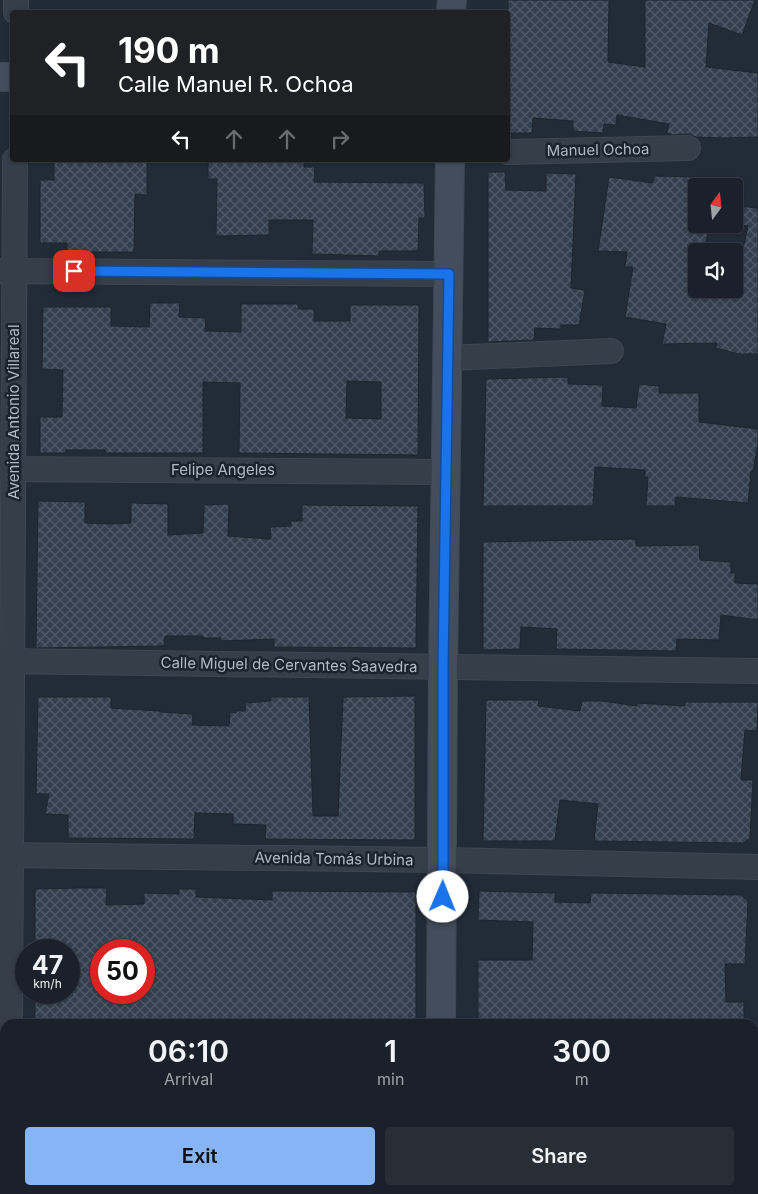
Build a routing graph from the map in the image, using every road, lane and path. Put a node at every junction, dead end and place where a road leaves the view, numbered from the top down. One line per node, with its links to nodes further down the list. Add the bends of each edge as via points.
1 (688, 148): 2 (street, Manuel Ochoa)
2 (510, 152)
3 (15, 162): 5 (street, Avenida Antonio Villareal)
4 (450, 162): 6 (main road)
5 (7, 271): 6 (street); 9 (street, Avenida Antonio Villareal)
6 (449, 274): 8 (main road)
7 (610, 351): 8 (street)
8 (447, 358): 10 (main road)
9 (7, 469): 10 (street, Felipe Angeles); 11 (street, Avenida Antonio Villareal)
10 (446, 472): 12 (main road)
11 (6, 660): 12 (street, Calle Miguel de Cervantes Saavedra); 14 (street, Avenida Antonio Villareal)
12 (443, 668): 13 (street, Calle Miguel de Cervantes Saavedra); 15 (main road)
13 (758, 671)
14 (6, 855): 15 (street, Avenida Tomás Urbina); 17 (street, Avenida Antonio Villareal)
15 (443, 860): 16 (street, Avenida Tomás Urbina); 18 (main road)
16 (758, 867)
17 (10, 1019)
18 (441, 1019)

